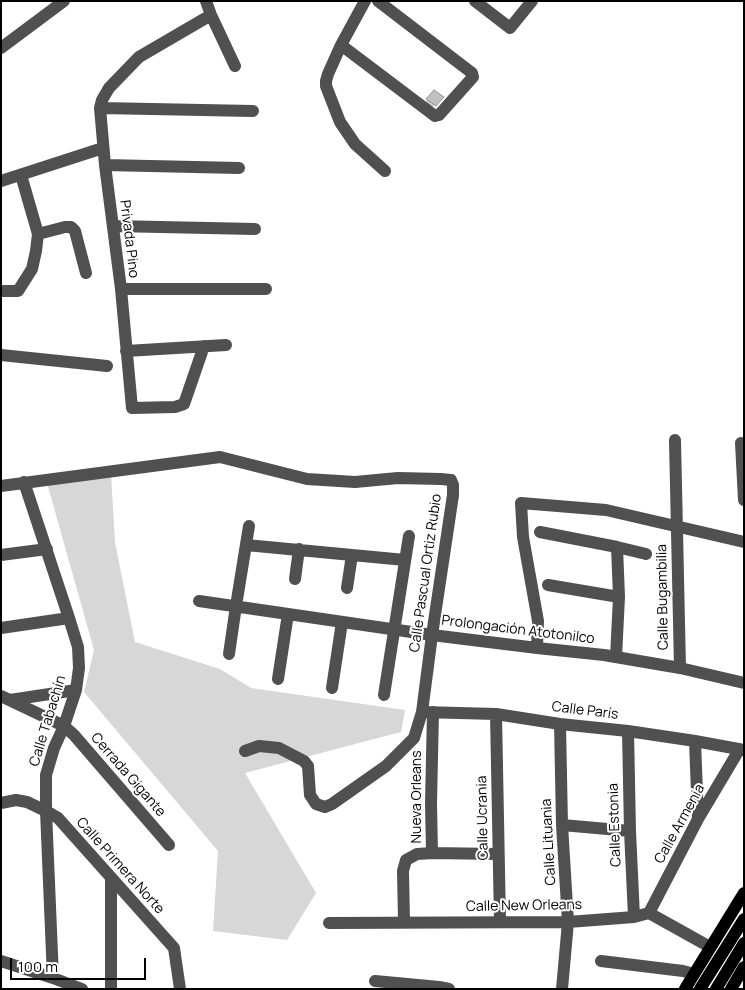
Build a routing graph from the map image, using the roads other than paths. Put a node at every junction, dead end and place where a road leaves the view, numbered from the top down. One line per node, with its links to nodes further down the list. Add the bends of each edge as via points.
1 (64, 1): 9 (street)
2 (206, 1): 7 (street)
3 (365, 1): 8 (street)
4 (378, 1): 8 (street, via 473,77 435,116)
5 (474, 1): 6 (street, via 510,28)
6 (532, 1)
7 (211, 16): 10 (street); 11 (street, via 140,57 109,88)
8 (341, 45): 16 (street, via 326,78 327,92 340,122 355,144)
9 (1, 48)
10 (234, 66)
11 (100, 108): 12 (street); 13 (street, Privada Pino)
12 (253, 111)
13 (103, 148): 14 (street, Privada Pino); 17 (street)
14 (105, 165): 15 (street); 19 (street, Privada Pino)
15 (240, 168)
16 (385, 171)
17 (21, 175): 18 (street); 21 (street)
18 (1, 182)
19 (113, 226): 20 (street); 24 (street, Privada Pino)
20 (255, 229)
21 (38, 234): 22 (street, via 72,227); 25 (street, via 32,269 18,291)
22 (86, 273)
23 (266, 289): 24 (street)
24 (121, 290): 28 (street, Privada Pino)
25 (1, 291)
26 (226, 345): 27 (street)
27 (204, 346): 28 (street); 28 (street, Privada Pino, via 184,404 176,407 132,408)
28 (126, 351)
29 (1, 355): 30 (street)
30 (107, 366)
31 (675, 440): 37 (street, Calle Bugambilia)
32 (742, 451): 35 (street)
33 (24, 482): 34 (street); 43 (street, Calle Tabachín); 60 (street, Calle Pascual Ortiz Rubio, via 220,456 307,479 356,482 398,478 451,480 453,495)
34 (1, 486)
35 (744, 500)
36 (249, 526): 41 (street)
37 (677, 526): 40 (street, Calle Bugambilia); 61 (street, Calle Bugambilia, via 606,510 522,503 524,537 538,621); 64 (street, Calle Bugambilia)
38 (540, 532): 42 (street)
39 (409, 536): 48 (street)
40 (744, 542)
41 (246, 544): 44 (street); 54 (street)
42 (617, 547): 45 (street); 52 (street)
43 (47, 548): 46 (street); 56 (street, Calle Tabachín)
44 (299, 550): 47 (street); 49 (street)
45 (646, 554)
46 (1, 555)
47 (352, 555): 48 (street); 51 (street)
48 (405, 560): 59 (street)
49 (295, 579)
50 (548, 585): 52 (street)
51 (347, 588)
52 (619, 597): 63 (street)
53 (199, 601): 54 (street, Prolongación Atotonilco)
54 (236, 606): 55 (street, Prolongación Atotonilco); 62 (street)
55 (288, 614): 57 (street, Prolongación Atotonilco); 65 (street)
56 (69, 618): 58 (street); 68 (street, Calle Tabachín, via 78,647)
57 (342, 622): 59 (street, Prolongación Atotonilco); 67 (street)
58 (1, 628)
59 (395, 630): 60 (street, Prolongación Atotonilco); 69 (street)
60 (432, 635): 61 (street, Prolongación Atotonilco); 71 (street, Calle Pascual Ortiz Rubio)
61 (537, 648): 63 (street, Prolongación Atotonilco)
62 (229, 654)
63 (616, 657): 64 (street, Prolongación Atotonilco)
64 (680, 668): 66 (street, Prolongación Atotonilco)
65 (278, 679)
66 (744, 683)
67 (332, 688)
68 (76, 690): 70 (street); 74 (street, Calle Tabachín)
69 (384, 695)
70 (5, 698): 74 (street, Cerrada Gigante)
71 (428, 712): 72 (street, Calle París); 78 (street, via 414,738 386,766 325,807 316,804 310,795 308,766 304,761 279,748 259,746); 85 (street, Nueva Orleans)
72 (496, 714): 73 (street, Calle París); 86 (street, Calle Ucrania)
73 (560, 724): 75 (street, Calle París); 82 (street, Calle Lituania)
74 (64, 726): 80 (street, Calle Tabachín, via 46,775); 84 (street, Cerrada Gigante)
75 (628, 731): 76 (street, Calle París); 83 (street, Calle Estonia)
76 (695, 741): 77 (street, Calle París); 81 (street)
77 (741, 750): 81 (street, Calle Armenia)
78 (246, 751)
79 (1, 803): 80 (street, Calle Primera Norte, via 16,800)
80 (46, 811): 87 (street, Calle Primera Norte, via 58,818); 102 (street, Calle Tabachín)
81 (698, 819): 89 (street, Calle Armenia)
82 (562, 825): 83 (street); 94 (street, Calle Lituania)
83 (630, 831): 90 (street, Calle Estonia)
84 (169, 844)
85 (432, 853): 86 (street); 92 (street, Nueva Orleans, via 417,854 406,860 403,871)
86 (498, 854): 93 (street, Calle Ucrania)
87 (111, 878): 105 (street); 106 (street, Calle Primera Norte, via 174,948)
88 (744, 893): 97 (main road)
89 (649, 913): 90 (street, Calle New Orleans); 97 (street)
90 (634, 917): 94 (street, Calle New Orleans)
91 (744, 919): 110 (main road)
92 (404, 922): 93 (street, Calle New Orleans); 95 (street, Calle New Orleans)
93 (500, 922): 94 (street, Calle New Orleans)
94 (568, 922): 108 (street, Calle Lituania)
95 (329, 923)
96 (744, 943): 111 (main road)
97 (710, 947): 101 (main road)
98 (1, 960): 102 (street)
99 (600, 961): 101 (street)
100 (744, 967): 112 (main road)
101 (694, 974): 109 (main road)
102 (53, 978): 104 (street)
103 (375, 981): 107 (street)
104 (82, 989)
105 (111, 989)
106 (180, 989)
107 (449, 989)
108 (562, 989)
109 (685, 989)
110 (700, 989)
111 (716, 989)
112 (731, 989)

